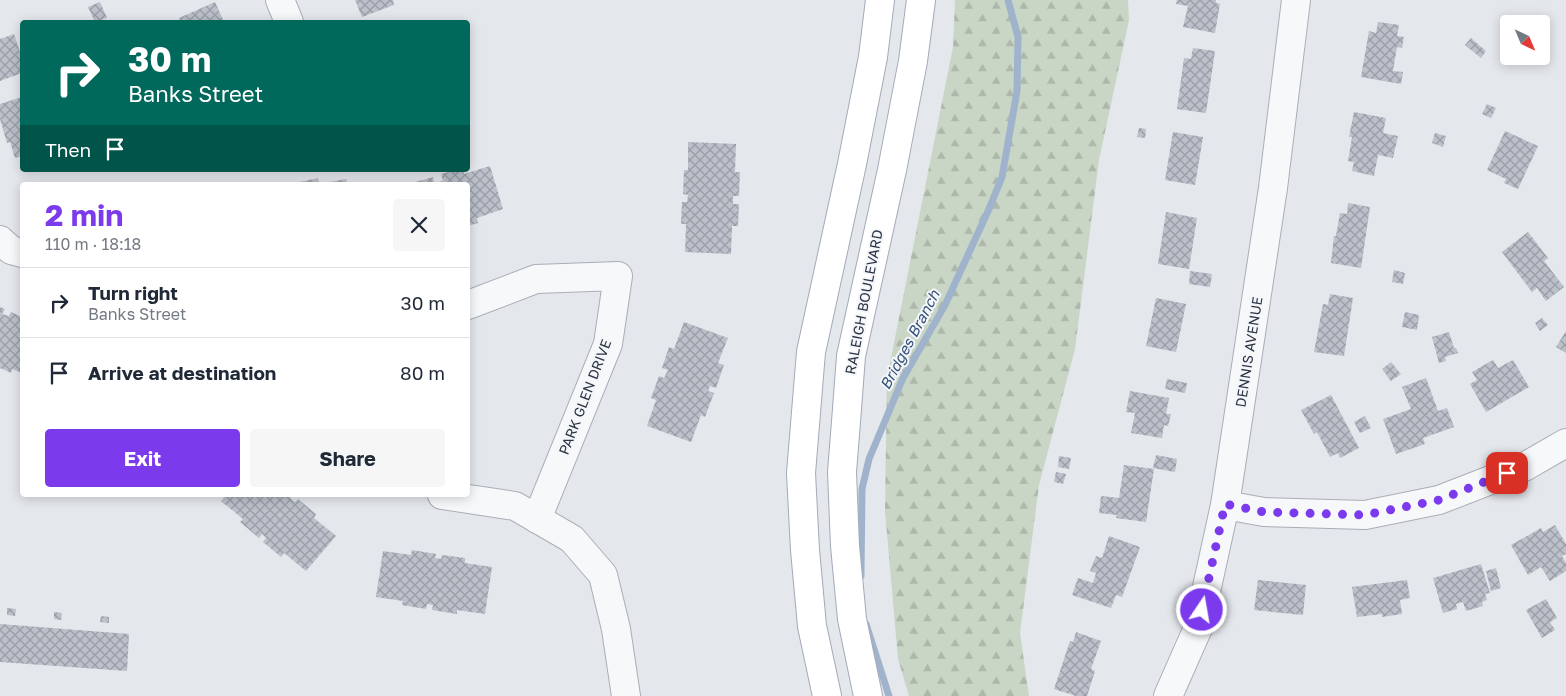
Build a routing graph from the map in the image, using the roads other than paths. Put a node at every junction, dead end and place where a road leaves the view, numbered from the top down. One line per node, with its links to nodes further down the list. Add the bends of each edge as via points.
1 (280, 0): 5 (street)
2 (880, 0): 14 (main road, via 873,57 811,352 801,473 812,626)
3 (921, 0): 15 (main road, RALEIGH BOULEVARD, via 892,170 851,356 847,400 842,472 845,546 852,619)
4 (1296, 0): 11 (street, DENNIS AVENUE, via 1274,188)
5 (288, 20)
6 (0, 240): 7 (street, via 11,250)
7 (20, 252)
8 (470, 304): 12 (street, PARK GLEN DRIVE, via 536,279 618,276 608,344)
9 (1566, 443): 11 (street, via 1524,467 1439,500 1365,515 1264,512)
10 (455, 497): 12 (street, via 515,506)
11 (1225, 504): 16 (street, DENNIS AVENUE, via 1198,628)
12 (537, 519): 13 (street, via 572,539 603,575 616,629)
13 (626, 696)
14 (827, 696)
15 (868, 696)
16 (1168, 696)

